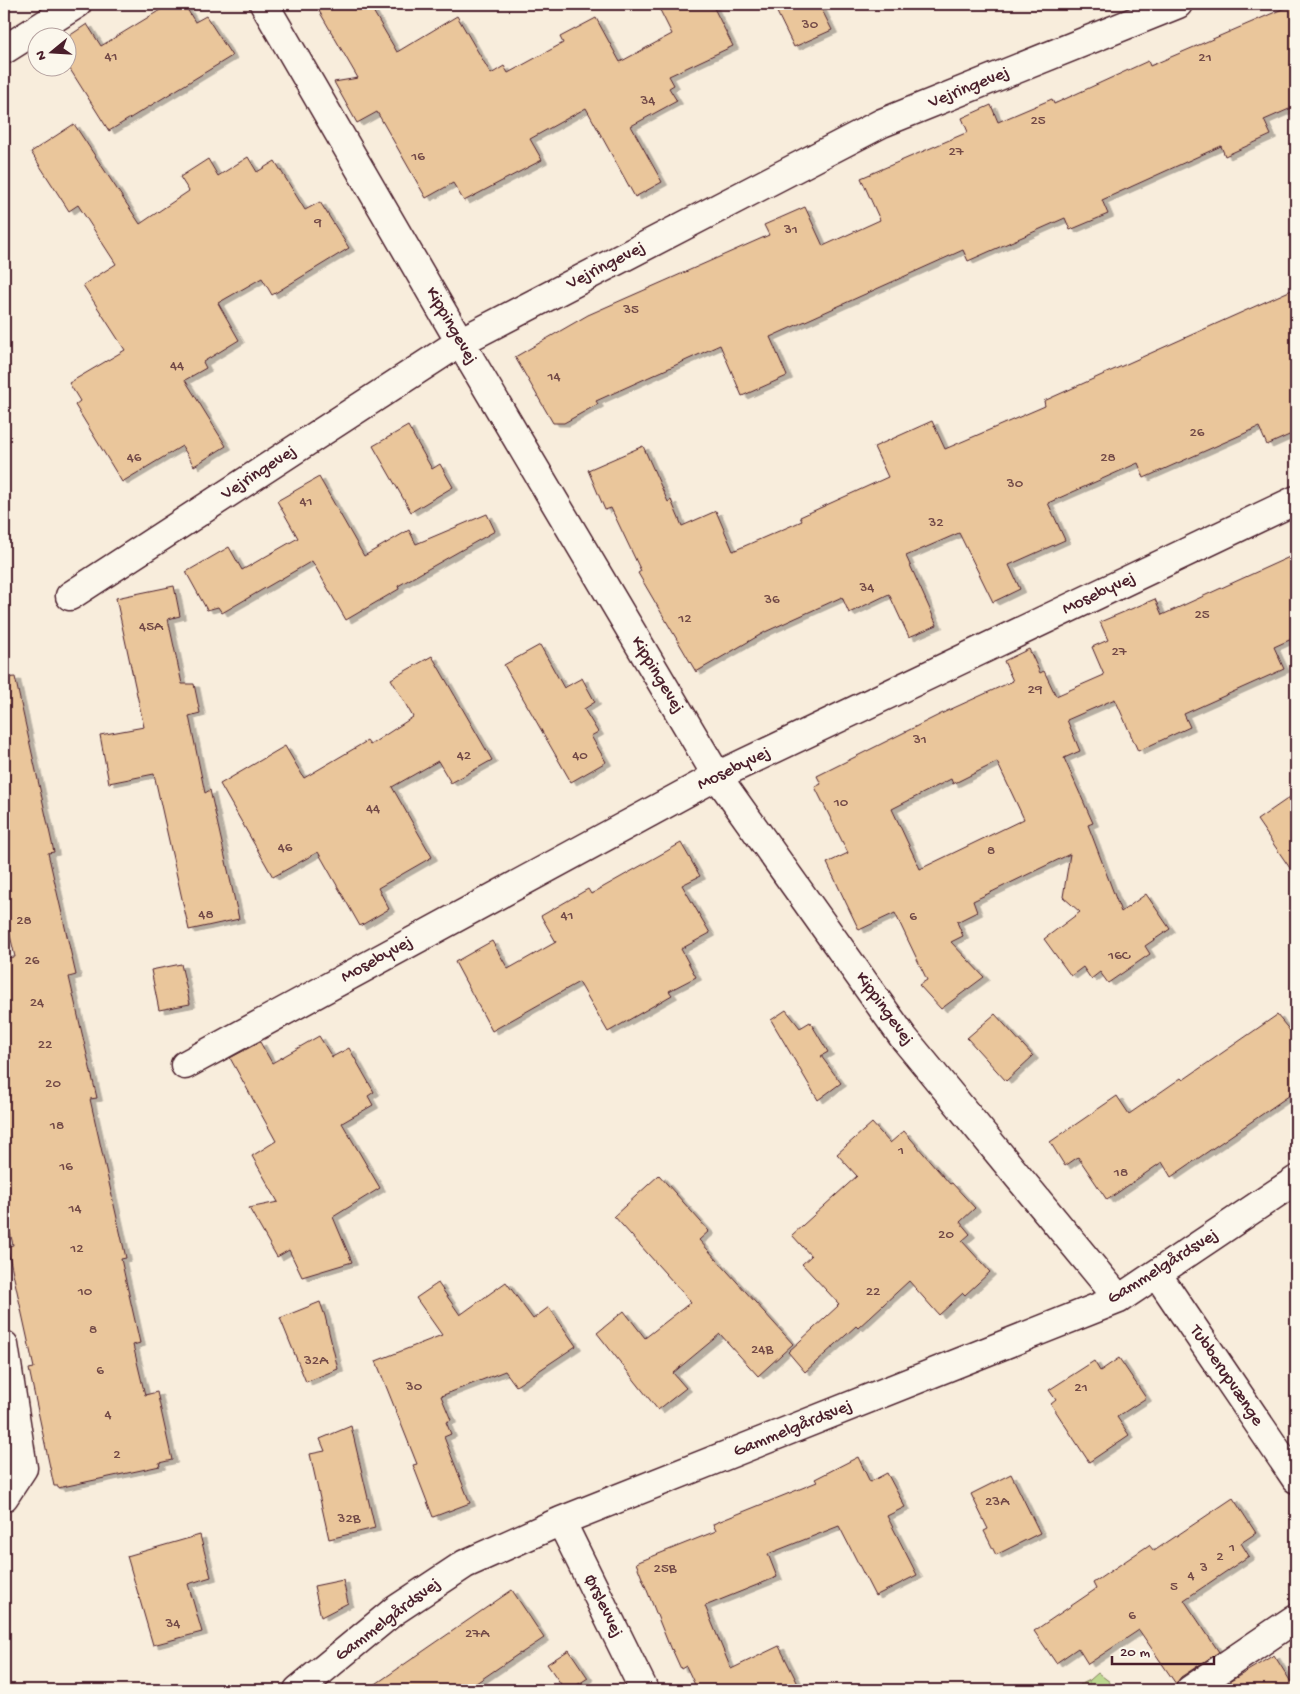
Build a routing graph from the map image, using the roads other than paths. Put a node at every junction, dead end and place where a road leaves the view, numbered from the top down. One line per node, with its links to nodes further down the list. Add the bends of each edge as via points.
1 (77, 4): 4 (street)
2 (264, 4): 5 (street, Kippingevej)
3 (1178, 4): 5 (street, Vejringevej, via 882,123)
4 (4, 50)
5 (460, 342): 7 (street, Vejringevej); 8 (street, Kippingevej)
6 (1296, 500): 8 (street, Mosebyvej)
7 (70, 596)
8 (717, 776): 9 (street, Mosebyvej); 12 (street, Kippingevej, via 903,1037)
9 (185, 1064)
10 (1296, 1180): 11 (street, Gammelgårdsvej)
11 (1157, 1274): 12 (street, Gammelgårdsvej); 14 (street, Tubberupvænge)
12 (1119, 1299): 16 (street, Gammelgårdsvej)
13 (4, 1345): 15 (street, via 23,1468)
14 (1296, 1479)
15 (4, 1497)
16 (561, 1521): 18 (street, Gammelgårdsvej, via 465,1564 394,1611); 19 (street, Ørslevvej)
17 (1296, 1618): 20 (street)
18 (298, 1690)
19 (644, 1690)
20 (1190, 1690)

